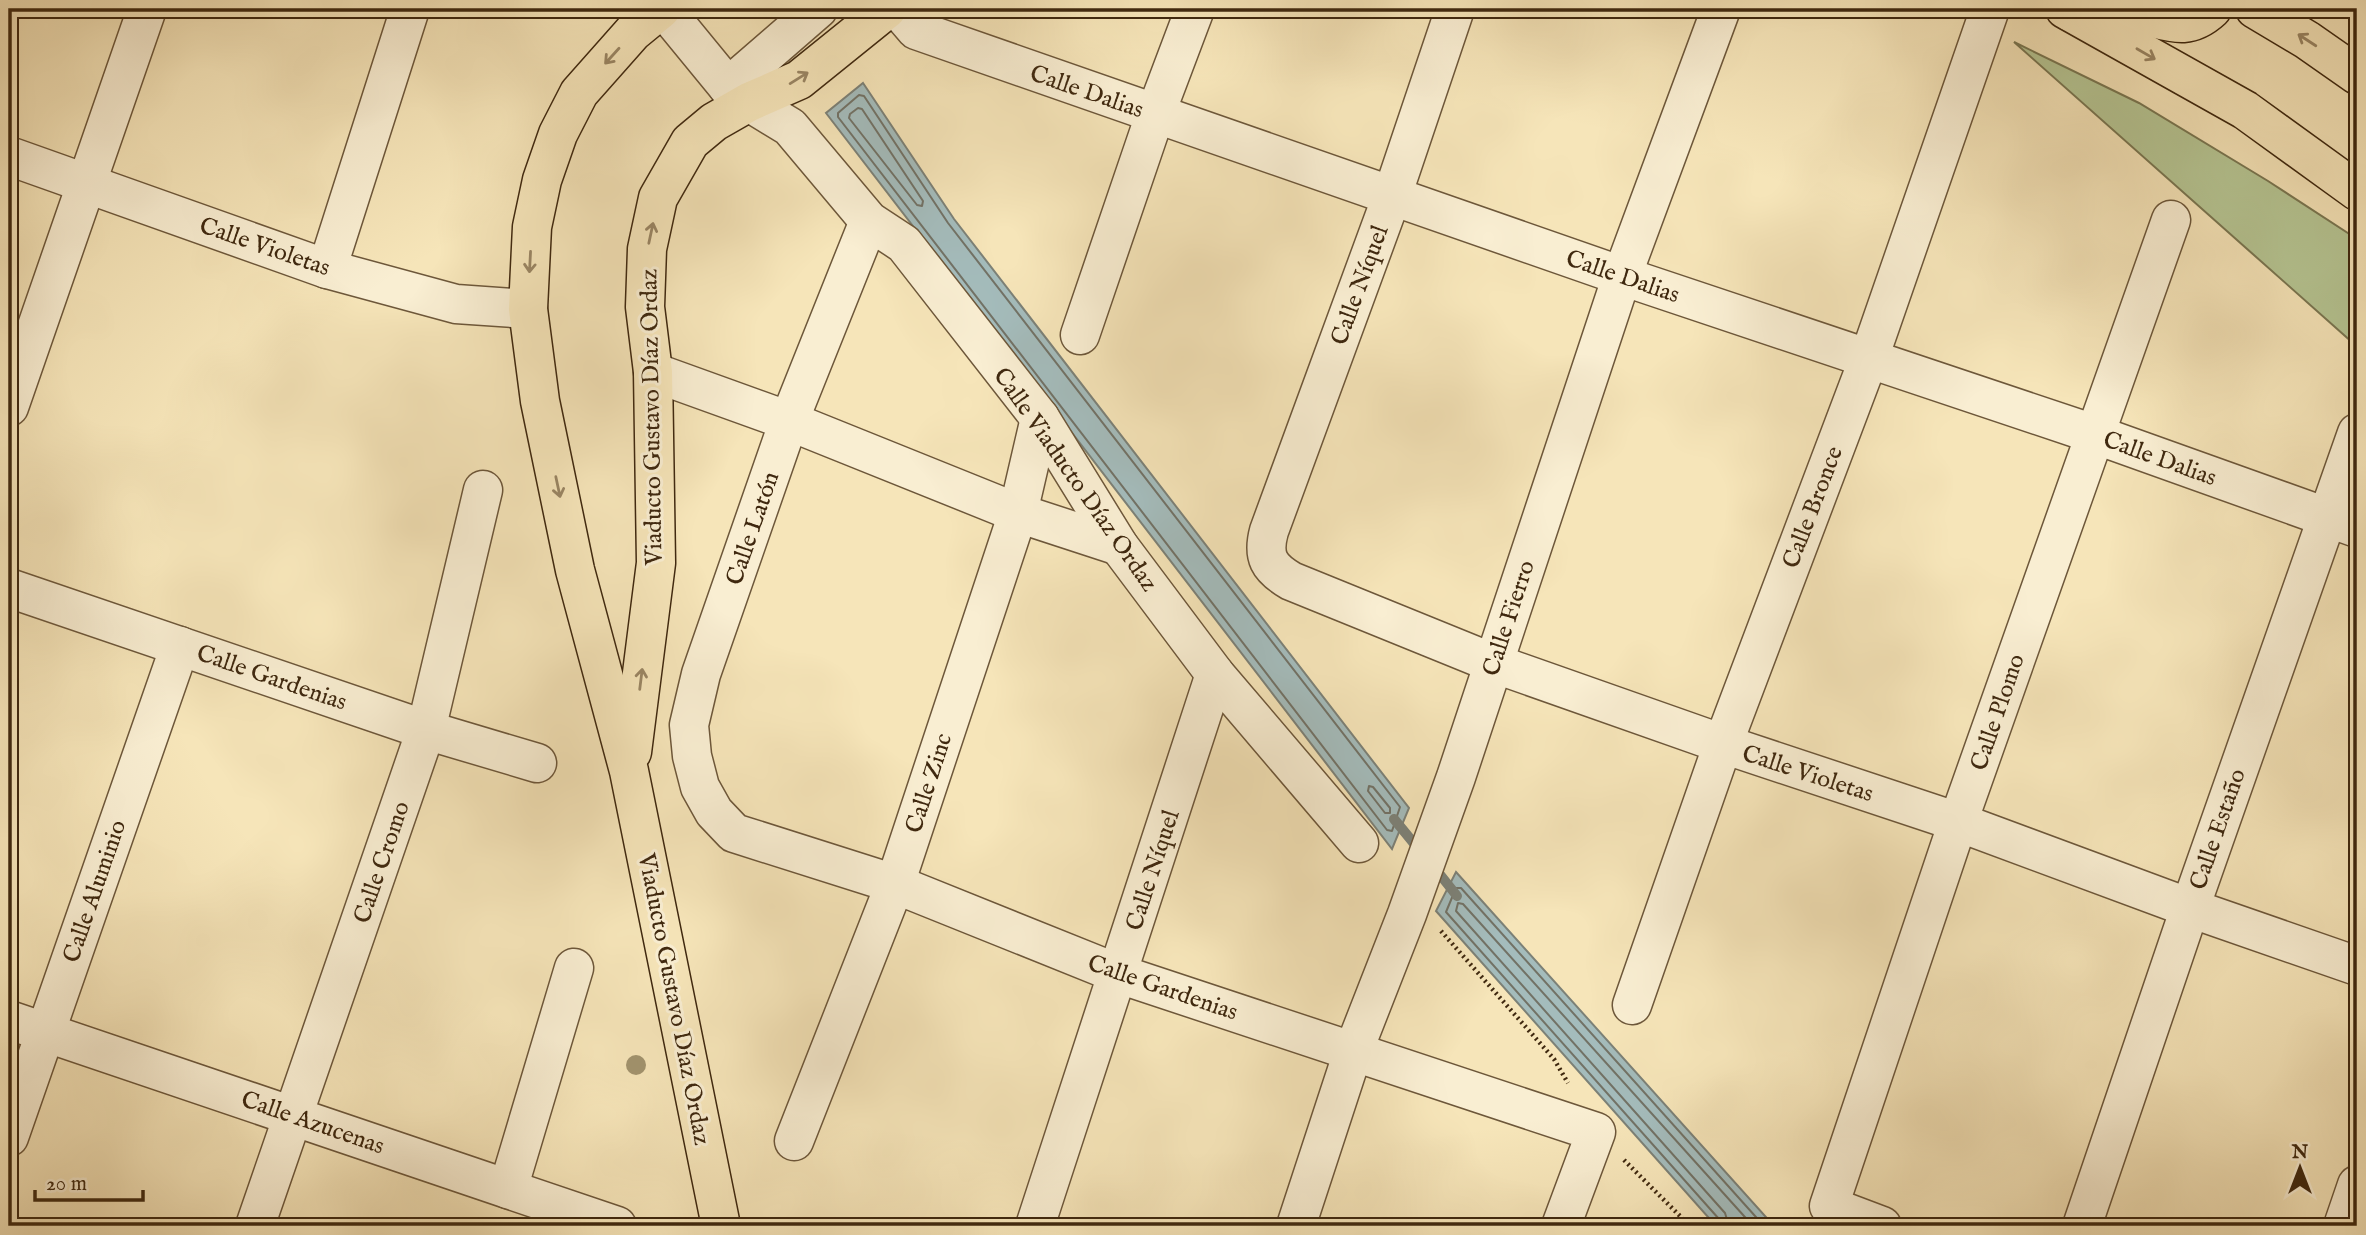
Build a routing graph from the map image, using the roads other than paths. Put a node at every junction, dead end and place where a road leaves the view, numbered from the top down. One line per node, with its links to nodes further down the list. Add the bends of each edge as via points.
1 (147, 9): 18 (street)
2 (410, 9): 23 (street)
3 (663, 9): 15 (street, Calle Viaducto Díaz Ordaz); 25 (main road, Viaducto Gustavo Díaz Ordaz, one-way to 25, via 633,32 579,93 558,134 532,228)
4 (818, 9): 15 (street)
5 (887, 9): 15 (main road, Viaducto Gustavo Díaz Ordaz, one-way to 5, via 799,80)
6 (898, 9): 16 (street, Calle Dalias, via 916,30)
7 (1195, 9): 16 (street)
8 (1455, 9): 20 (street, Calle Níquel)
9 (1721, 9): 24 (street, Calle Fierro)
10 (1990, 9): 27 (street, Calle Bronce)
11 (2213, 9): 13 (main road, via 2190,22 2169,24 2135,13)
12 (2255, 9): 14 (main road, one-way to 12)
13 (2068, 10): 19 (main road, one-way to 19, via 2245,110)
14 (2357, 75)
15 (730, 86): 22 (street, Calle Viaducto Díaz Ordaz, via 790,127); 28 (main road, Viaducto Gustavo Díaz Ordaz, one-way to 15, via 645,307 648,249 658,198 691,142 714,122)
16 (1155, 115): 20 (street, Calle Dalias); 26 (street)
17 (9, 156): 18 (street, Calle Violetas)
18 (87, 183): 23 (street, Calle Violetas); 29 (street)
19 (2357, 191)
20 (1392, 196): 24 (street, Calle Dalias); 38 (street, Calle Níquel, via 1269,531 1265,546)
21 (2171, 220): 33 (street, Calle Plomo)
22 (869, 221): 30 (street, Calle Viaducto Díaz Ordaz, via 904,244); 31 (street, Calle Latón)
23 (327, 269): 25 (street, Calle Violetas, via 456,304)
24 (1622, 276): 27 (street, Calle Dalias); 41 (street, Calle Fierro)
25 (528, 309): 46 (main road, Viaducto Gustavo Díaz Ordaz, one-way to 46, via 540,401 575,570)
26 (1080, 335)
27 (1869, 358): 33 (street, Calle Dalias); 44 (street, Calle Bronce)
28 (653, 372): 31 (street); 46 (main road, Viaducto Gustavo Díaz Ordaz, one-way to 28, via 656,563)
29 (9, 407)
30 (1040, 418): 35 (street, Calle Zinc); 37 (street, Calle Viaducto Díaz Ordaz)
31 (789, 421): 35 (street); 48 (street, Calle Latón, via 701,674 689,725 700,787 714,812)
32 (2357, 433): 36 (street, Calle Estaño)
33 (2094, 434): 36 (street, Calle Dalias); 47 (street, Calle Plomo)
34 (483, 490): 43 (street, Calle Cromo)
35 (1018, 513): 37 (street); 50 (street, Calle Zinc)
36 (2342, 523): 51 (street, Calle Estaño)
37 (1119, 546): 42 (street, Calle Viaducto Díaz Ordaz)
38 (1269, 561): 41 (street, Calle Violetas, via 1291,581)
39 (9, 588): 40 (street, Calle Gardenias)
40 (180, 646): 43 (street, Calle Gardenias); 57 (street, Calle Aluminio)
41 (1493, 663): 44 (street, Calle Violetas); 58 (street, Calle Fierro, via 1455,777 1421,919)
42 (1215, 674): 49 (street, Calle Viaducto Díaz Ordaz); 54 (street, Calle Níquel)
43 (426, 730): 45 (street, Calle Gardenias); 59 (street, Calle Cromo)
44 (1723, 744): 47 (street, Calle Violetas); 55 (street, Calle Bronce)
45 (537, 763)
46 (629, 771): 66 (main road, Viaducto Gustavo Díaz Ordaz)
47 (1958, 822): 51 (street, Calle Violetas); 70 (street, Calle Plomo, via 1829,1206)
48 (734, 833): 50 (street, Calle Gardenias)
49 (1359, 843)
50 (895, 884): 54 (street, Calle Gardenias); 61 (street, Calle Zinc)
51 (2189, 908): 52 (street, Calle Violetas); 71 (street, Calle Estaño)
52 (2357, 966)
53 (574, 968): 63 (street)
54 (1119, 974): 58 (street, Calle Gardenias); 67 (street, Calle Níquel)
55 (1632, 1005)
56 (9, 1020): 57 (street, Calle Azucenas)
57 (45, 1032): 59 (street, Calle Azucenas); 60 (street, Calle Aluminio)
58 (1353, 1052): 68 (street, Calle Fierro); 69 (street, Calle Gardenias, via 1596,1132)
59 (295, 1115): 63 (street, Calle Azucenas); 64 (street, Calle Cromo)
60 (9, 1136)
61 (794, 1141)
62 (2357, 1185): 72 (street)
63 (508, 1189): 65 (street, Calle Azucenas)
64 (256, 1226)
65 (617, 1226)
66 (721, 1226)
67 (1035, 1226)
68 (1296, 1226)
69 (1561, 1226)
70 (1882, 1226)
71 (2082, 1226)
72 (2343, 1226)

